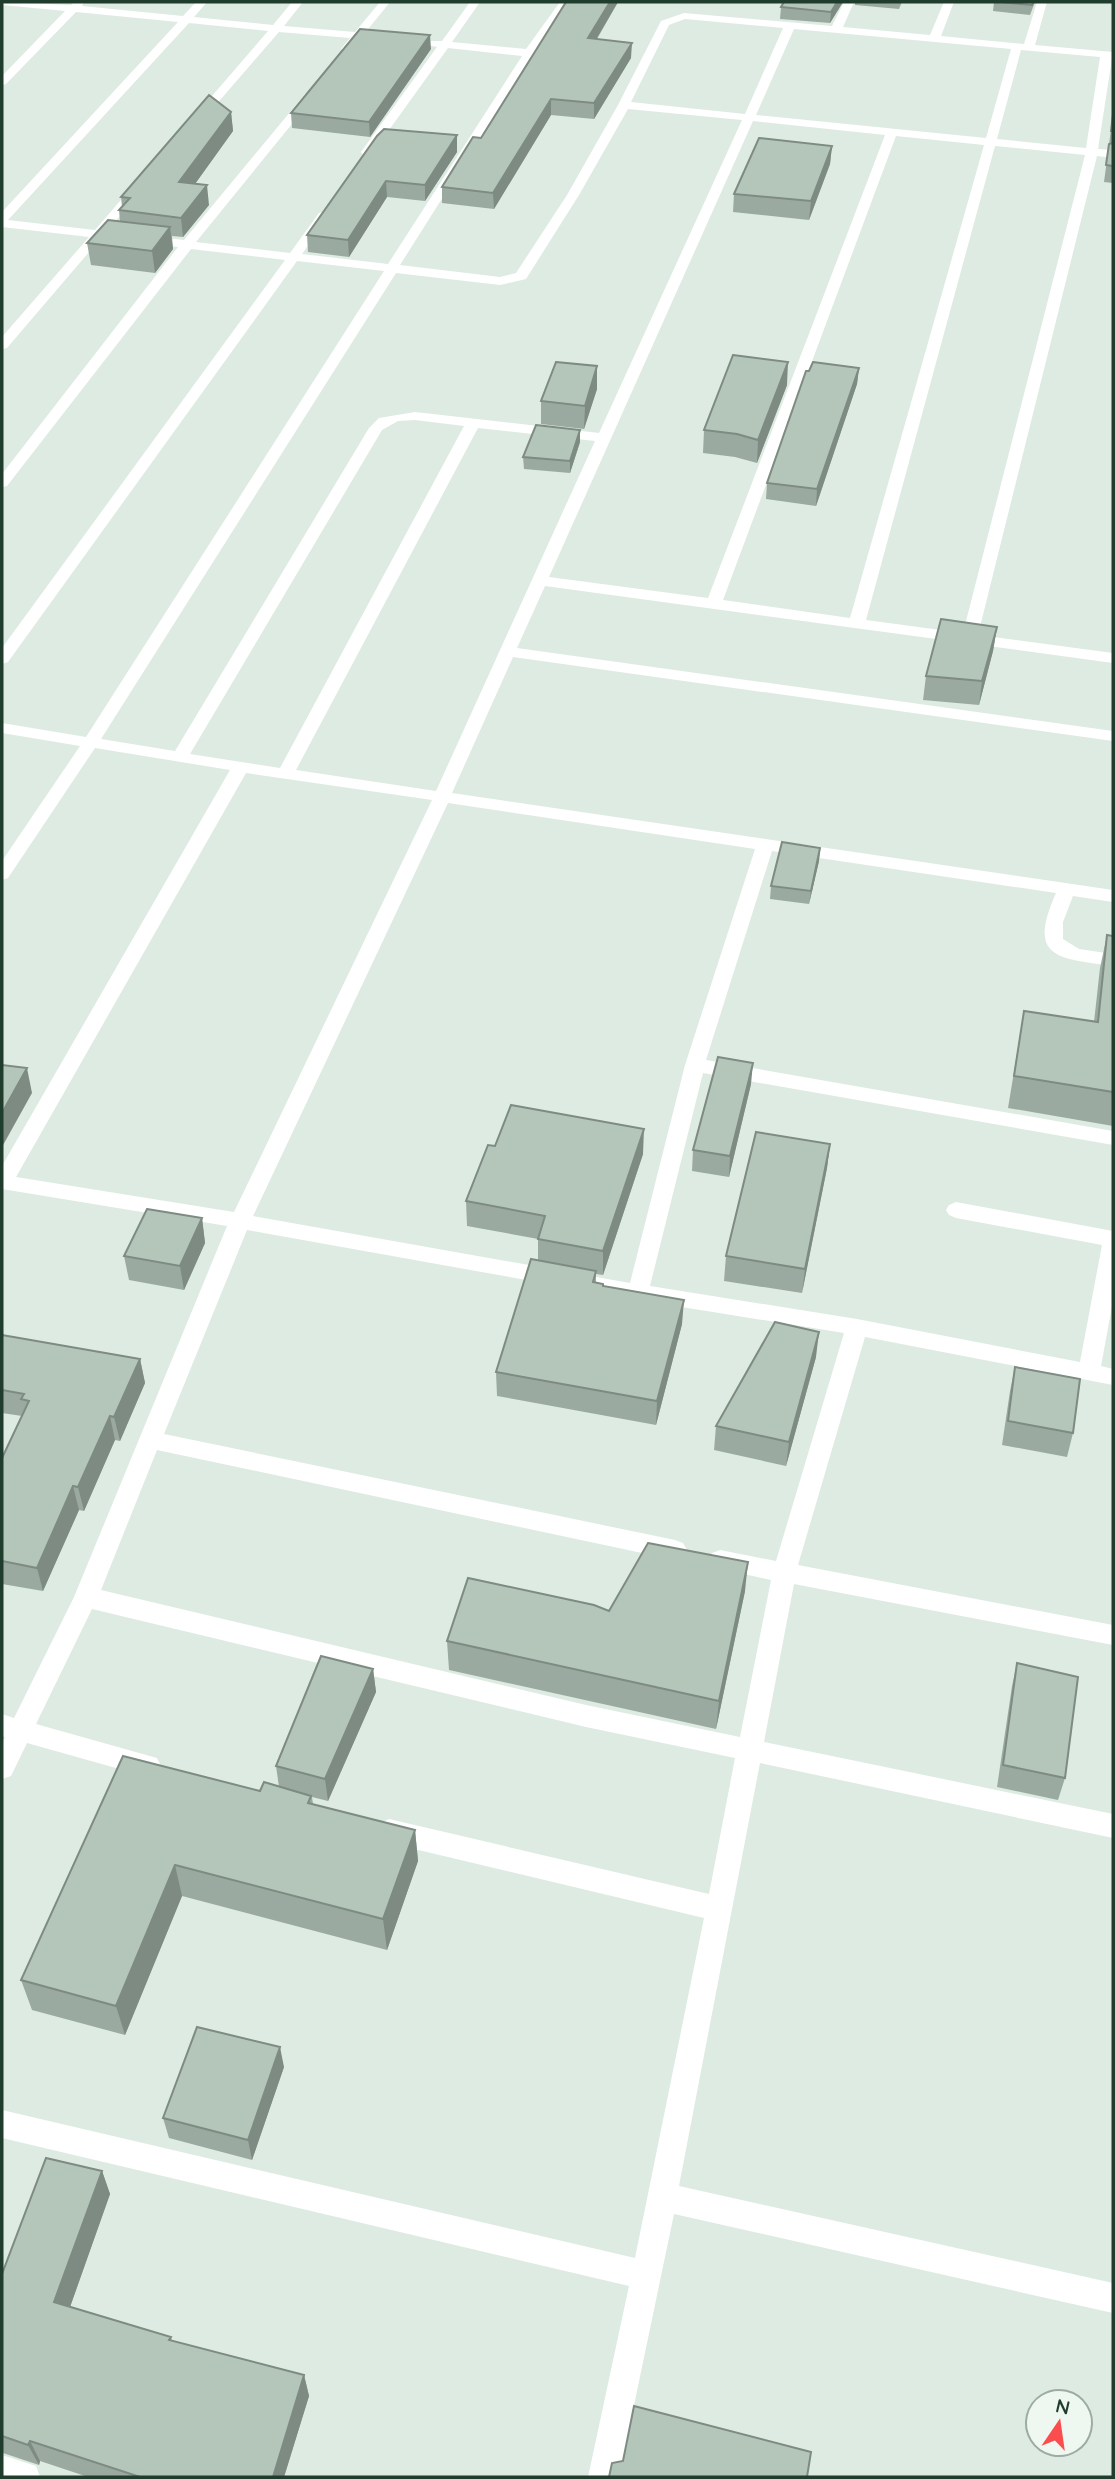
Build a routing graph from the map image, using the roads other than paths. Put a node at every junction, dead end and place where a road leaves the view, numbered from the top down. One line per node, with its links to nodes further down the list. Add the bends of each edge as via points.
1 (2, 2): 10 (street)
2 (202, 2): 11 (street)
3 (298, 2): 13 (street)
4 (385, 2): 15 (street)
5 (475, 2): 19 (street)
6 (565, 2): 21 (street)
7 (849, 2): 14 (street)
8 (948, 2): 17 (street)
9 (1042, 2): 20 (street)
10 (77, 5): 11 (street); 24 (street)
11 (186, 19): 13 (street); 36 (street)
12 (790, 26): 14 (street); 26 (street, via 747,17 670,19); 27 (street)
13 (276, 28): 15 (street); 28 (street)
14 (836, 30): 17 (street)
15 (358, 36): 16 (street); 23 (street)
16 (382, 38)
17 (934, 40): 20 (street)
18 (418, 42): 19 (street)
19 (442, 44): 21 (street); 33 (street)
20 (1023, 47): 22 (street); 30 (street)
21 (529, 53): 40 (street)
22 (1110, 54): 31 (street)
23 (341, 57)
24 (2, 82)
25 (316, 88): 38 (street)
26 (624, 106): 27 (street); 40 (street, via 521,276 500,281)
27 (748, 117): 29 (street); 43 (street)
28 (187, 132)
29 (892, 132): 30 (street); 46 (street)
30 (990, 141): 31 (street); 47 (street)
31 (1092, 151): 32 (street); 48 (street)
32 (1113, 154)
33 (356, 168)
34 (143, 183): 37 (street)
35 (333, 202): 39 (street)
36 (2, 221): 37 (street)
37 (98, 235): 38 (street); 41 (street)
38 (187, 245): 39 (street); 44 (street)
39 (293, 258): 40 (street); 51 (street)
40 (393, 268): 54 (street)
41 (2, 345)
42 (473, 423): 43 (street); 55 (street, via 415,416 384,421 376,428); 57 (street)
43 (603, 438): 45 (street)
44 (2, 483)
45 (538, 580): 46 (street); 49 (street)
46 (715, 604): 47 (street)
47 (857, 622): 48 (street)
48 (969, 639): 50 (street)
49 (506, 651): 53 (street); 58 (street)
50 (1113, 658)
51 (2, 659)
52 (2, 728): 54 (street)
53 (1113, 736)
54 (91, 742): 55 (street); 60 (street)
55 (179, 758): 56 (street)
56 (241, 767): 57 (street); 66 (street)
57 (285, 774): 58 (street)
58 (442, 797): 59 (street); 68 (street)
59 (765, 845): 61 (street); 64 (street)
60 (2, 874)
61 (1067, 889): 62 (street); 63 (street, via 1052,933 1055,943 1065,951)
62 (1113, 896)
63 (1113, 960)
64 (695, 1065): 65 (street); 70 (street)
65 (1113, 1138)
66 (2, 1182): 68 (street)
67 (956, 1210): 69 (street)
68 (240, 1221): 70 (street); 74 (street)
69 (1113, 1241): 72 (street)
70 (638, 1292): 71 (street)
71 (856, 1327): 72 (street); 75 (street)
72 (1089, 1374): 73 (street)
73 (1113, 1377)
74 (150, 1440): 75 (street); 76 (street)
75 (784, 1573): 77 (street); 79 (street)
76 (86, 1597): 78 (street); 79 (street, via 586,1716)
77 (1113, 1635)
78 (10, 1728): 80 (street); 81 (street)
79 (752, 1749): 83 (street); 84 (street)
80 (2, 1768)
81 (176, 1773)
82 (359, 1824): 84 (street)
83 (1113, 1826)
84 (719, 1909): 86 (street)
85 (2, 2124): 87 (street)
86 (663, 2197): 87 (street); 88 (street)
87 (646, 2275): 91 (street)
88 (1113, 2298)
89 (2, 2470): 90 (street)
90 (25, 2477)
91 (603, 2477)

